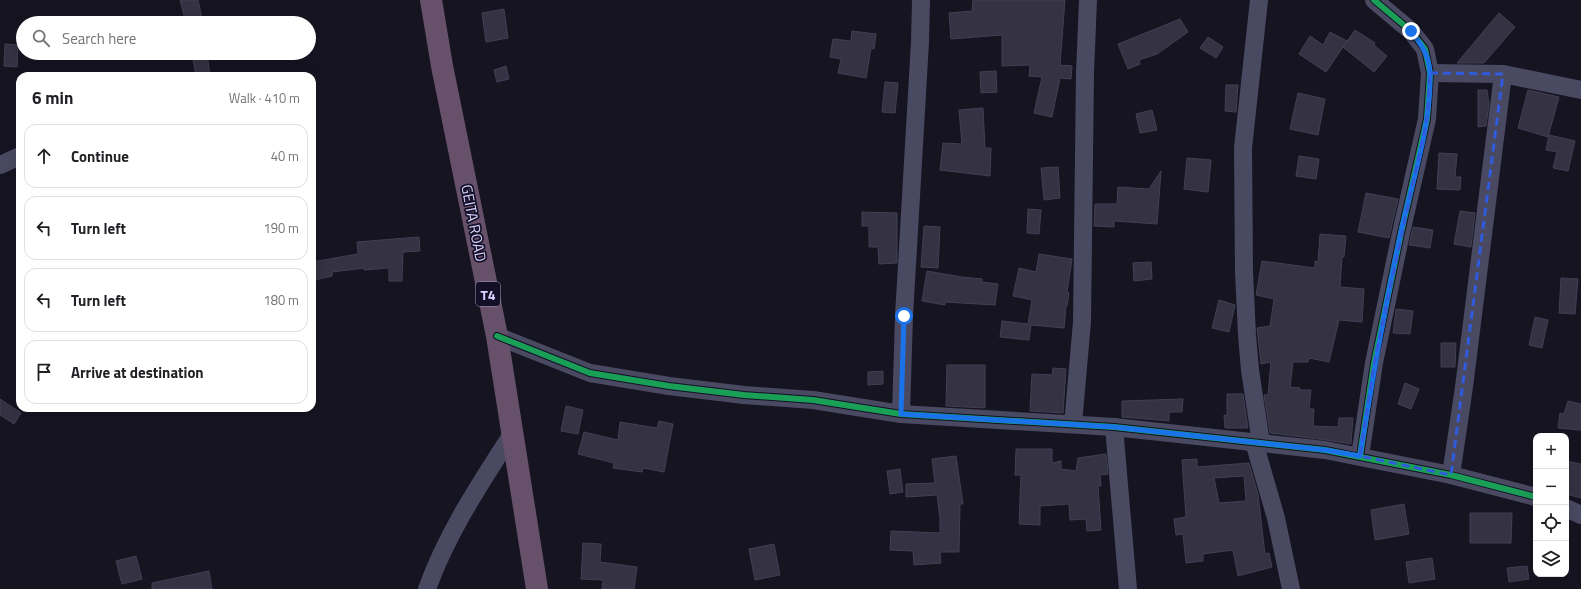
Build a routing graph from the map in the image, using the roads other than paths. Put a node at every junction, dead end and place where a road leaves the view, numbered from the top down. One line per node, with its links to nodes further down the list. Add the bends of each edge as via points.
1 (431, 0): 11 (highway, GEITA ROAD / T4)
2 (921, 0): 12 (street)
3 (1088, 0): 13 (street, via 1082,322)
4 (1259, 0): 16 (street, via 1243,148 1247,335)
5 (1374, 0): 6 (street, via 1411,31 1425,49)
6 (1430, 73): 7 (street); 17 (street, via 1427,119 1374,363)
7 (1503, 74): 8 (street); 18 (street)
8 (1581, 90)
9 (16, 158): 10 (street)
10 (0, 165)
11 (497, 336): 12 (street, via 590,373 669,386 813,400); 15 (highway, GEITA ROAD / T4)
12 (901, 414): 13 (street)
13 (1073, 424): 14 (street)
14 (1114, 427): 16 (street); 24 (street)
15 (512, 434): 22 (street, via 461,514 434,567); 23 (highway, GEITA ROAD / T4)
16 (1258, 442): 17 (street); 25 (street)
17 (1360, 456): 18 (street)
18 (1452, 475): 19 (street)
19 (1533, 496)
20 (1569, 509): 21 (street)
21 (1581, 515)
22 (427, 589)
23 (537, 589)
24 (1128, 589)
25 (1291, 589)

